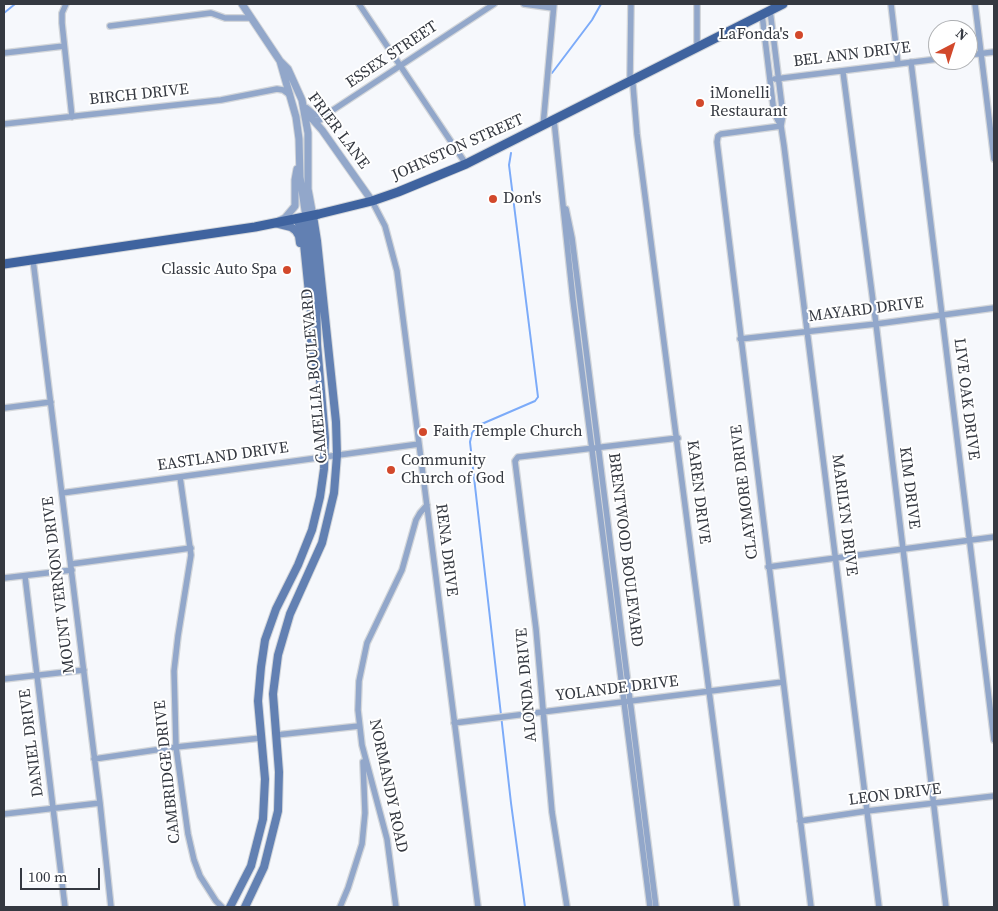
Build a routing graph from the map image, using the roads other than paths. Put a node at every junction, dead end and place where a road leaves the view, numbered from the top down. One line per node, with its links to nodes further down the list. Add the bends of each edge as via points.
1 (66, 4): 14 (street, via 62,15)
2 (242, 4): 12 (street)
3 (359, 4): 24 (street)
4 (494, 4): 24 (street, ESSEX STREET)
5 (524, 4): 10 (street)
6 (631, 4): 28 (street, KAREN DRIVE)
7 (697, 4): 15 (street)
8 (891, 4): 23 (street)
9 (975, 4): 19 (street)
10 (554, 6): 38 (street)
11 (773, 8): 15 (main road, JOHNSTON STREET); 27 (street, MARILYN DRIVE); 29 (street, MARILYN DRIVE)
12 (252, 18): 13 (street, via 225,18 210,13); 21 (street)
13 (110, 26)
14 (64, 46): 17 (street); 34 (street)
15 (697, 47): 28 (main road, JOHNSTON STREET)
16 (994, 52): 19 (street)
17 (4, 53)
18 (978, 53): 19 (street)
19 (981, 53): 40 (street)
20 (928, 60): 22 (street, BEL ANN DRIVE)
21 (280, 62): 26 (street); 32 (street, via 288,69)
22 (910, 62): 23 (street, BEL ANN DRIVE); 50 (street, LIVE OAK DRIVE)
23 (898, 64): 25 (street, BEL ANN DRIVE)
24 (400, 66): 33 (street, ESSEX STREET); 42 (street)
25 (843, 72): 27 (street, BEL ANN DRIVE); 51 (street, KIM DRIVE)
26 (284, 77): 30 (street); 31 (street); 32 (street, FRIER LANE)
27 (778, 78): 29 (street, BEL ANN DRIVE); 39 (street, MARILYN DRIVE, via 783,115)
28 (631, 80): 36 (main road, JOHNSTON STREET); 59 (street, KAREN DRIVE)
29 (770, 80): 39 (street, MARILYN DRIVE, via 774,113)
30 (277, 89): 31 (street); 34 (street, BIRCH DRIVE, via 221,100)
31 (290, 95): 41 (street, via 298,129)
32 (304, 108): 33 (street, via 315,115); 35 (street, FRIER LANE); 44 (street, via 309,141)
33 (329, 113): 35 (street, ESSEX STREET, via 320,120)
34 (72, 117): 37 (street, BIRCH DRIVE)
35 (314, 120): 43 (street, FRIER LANE)
36 (554, 120): 38 (main road, JOHNSTON STREET); 61 (street, BRENTWOOD BOULEVARD, via 564,224)
37 (4, 124)
38 (543, 126): 42 (main road, JOHNSTON STREET)
39 (781, 126): 52 (street, MARILYN DRIVE); 53 (street, CLAYMORE DRIVE, via 721,134 717,140)
40 (994, 159)
41 (299, 162): 44 (street); 46 (street, via 295,206 285,218)
42 (466, 164): 43 (main road, JOHNSTON STREET)
43 (372, 201): 44 (main road, JOHNSTON STREET); 60 (street, RENA DRIVE, via 385,226 394,258)
44 (310, 216): 45 (main road, JOHNSTON STREET); 54 (main road, CAMELLIA BOULEVARD); 56 (main road, CAMELLIA BOULEVARD, via 318,241)
45 (296, 219): 46 (main road, JOHNSTON STREET); 54 (main road, via 302,231 312,327)
46 (275, 223): 47 (main road, JOHNSTON STREET); 55 (main road, via 291,227 299,236 306,317)
47 (33, 260): 48 (main road, JOHNSTON STREET); 57 (street, MOUNT VERNON DRIVE)
48 (4, 264)
49 (994, 308): 50 (street, MAYARD DRIVE)
50 (942, 314): 51 (street, MAYARD DRIVE); 68 (street, LIVE OAK DRIVE)
51 (876, 324): 52 (street, MAYARD DRIVE); 70 (street, KIM DRIVE)
52 (807, 331): 53 (street, MAYARD DRIVE); 71 (street, MARILYN DRIVE)
53 (740, 339): 72 (street, CLAYMORE DRIVE)
54 (317, 344): 55 (main road, CAMELLIA BOULEVARD); 56 (main road, via 324,356 328,388)
55 (319, 374): 63 (main road, CAMELLIA BOULEVARD)
56 (334, 400): 62 (main road, CAMELLIA BOULEVARD)
57 (51, 402): 58 (street); 65 (street, MOUNT VERNON DRIVE)
58 (4, 408)
59 (678, 438): 61 (street); 80 (street, KAREN DRIVE)
60 (419, 444): 62 (street, EASTLAND DRIVE); 66 (street, RENA DRIVE)
61 (595, 448): 81 (street, BRENTWOOD BOULEVARD); 82 (street, ALONDA DRIVE, via 516,460)
62 (337, 455): 63 (street, EASTLAND DRIVE); 85 (main road, CAMELLIA BOULEVARD, via 334,493 324,536 290,614 279,650 273,694)
63 (325, 456): 64 (street, EASTLAND DRIVE); 86 (main road, CAMELLIA BOULEVARD, via 312,530 265,640 258,701)
64 (180, 477): 65 (street, EASTLAND DRIVE); 69 (street, CAMBRIDGE DRIVE)
65 (62, 493): 73 (street, MOUNT VERNON DRIVE)
66 (426, 505): 83 (street, RENA DRIVE); 84 (street, NORMANDY ROAD, via 416,520 402,570 365,648 359,681)
67 (994, 537): 68 (street)
68 (970, 541): 70 (street); 87 (street, LIVE OAK DRIVE)
69 (191, 548): 73 (street); 88 (street, CAMBRIDGE DRIVE, via 174,671)
70 (903, 549): 71 (street); 93 (street, KIM DRIVE)
71 (836, 557): 72 (street); 95 (street, MARILYN DRIVE)
72 (768, 566): 79 (street, CLAYMORE DRIVE)
73 (71, 567): 74 (street); 76 (street, MOUNT VERNON DRIVE)
74 (25, 576): 75 (street); 77 (street, DANIEL DRIVE)
75 (4, 578)
76 (84, 670): 77 (street); 90 (street, MOUNT VERNON DRIVE)
77 (38, 676): 78 (street); 94 (street, DANIEL DRIVE)
78 (4, 679)
79 (783, 682): 80 (street, YOLANDE DRIVE); 97 (street, CLAYMORE DRIVE)
80 (709, 691): 81 (street, YOLANDE DRIVE); 109 (street, KAREN DRIVE)
81 (627, 701): 82 (street, YOLANDE DRIVE); 107 (street, BRENTWOOD BOULEVARD); 108 (street, BRENTWOOD BOULEVARD)
82 (543, 712): 83 (street, YOLANDE DRIVE); 106 (street, ALONDA DRIVE, via 552,812)
83 (454, 723): 105 (street, RENA DRIVE)
84 (360, 726): 85 (street); 89 (street, NORMANDY ROAD)
85 (276, 735): 102 (main road, CAMELLIA BOULEVARD, via 277,820 264,867)
86 (260, 738): 88 (street); 101 (main road, CAMELLIA BOULEVARD, via 265,779 263,820 250,866)
87 (994, 740)
88 (176, 747): 90 (street); 100 (street, CAMBRIDGE DRIVE, via 194,860 200,876)
89 (363, 750): 103 (street, via 364,835); 104 (street, NORMANDY ROAD, via 387,839)
90 (94, 759): 92 (street, MOUNT VERNON DRIVE)
91 (994, 796): 93 (street, LEON DRIVE)
92 (100, 803): 94 (street); 99 (street, MOUNT VERNON DRIVE)
93 (933, 804): 95 (street, LEON DRIVE); 112 (street, KIM DRIVE)
94 (53, 808): 96 (street); 98 (street, DANIEL DRIVE)
95 (867, 811): 97 (street, LEON DRIVE); 111 (street, MARILYN DRIVE)
96 (4, 814)
97 (800, 821): 110 (street, CLAYMORE DRIVE)
98 (65, 907)
99 (111, 907)
100 (222, 907)
101 (230, 907)
102 (244, 907)
103 (340, 907)
104 (396, 907)
105 (478, 907)
106 (567, 907)
107 (650, 907)
108 (656, 907)
109 (737, 907)
110 (811, 907)
111 (879, 907)
112 (946, 907)

